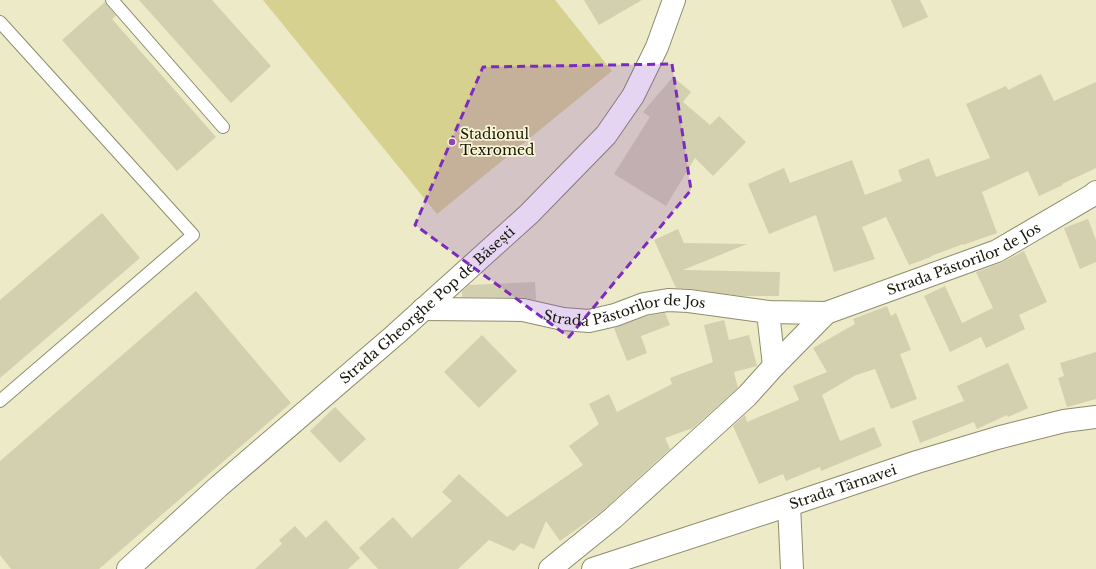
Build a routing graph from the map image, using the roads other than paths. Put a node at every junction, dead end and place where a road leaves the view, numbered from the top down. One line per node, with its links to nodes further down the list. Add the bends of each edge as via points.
1 (112, 0): 4 (lane)
2 (674, 0): 6 (street, Strada Gheorghe Pop de Băsești, via 657,47 633,96 606,135 529,214)
3 (0, 22): 10 (lane, via 193,236)
4 (223, 127)
5 (1096, 192): 8 (street, Strada Păstorilor de Jos, via 997,251)
6 (423, 310): 7 (street, Strada Păstorilor de Jos, via 523,310 564,319 589,321 644,304 668,300); 13 (street, Strada Gheorghe Pop de Băsești, via 218,487)
7 (768, 312): 8 (street, Strada Păstorilor de Jos); 9 (street)
8 (826, 313): 9 (street, Strada Păstorilor de Jos)
9 (774, 366): 14 (street, Strada Păstorilor de Jos, via 747,396 686,452 613,518)
10 (0, 401)
11 (1096, 417): 12 (street, Strada Târnavei, via 1064,421 997,438)
12 (789, 505): 15 (street, Strada Târnavei); 16 (street)
13 (128, 569)
14 (550, 569)
15 (592, 569)
16 (792, 569)

